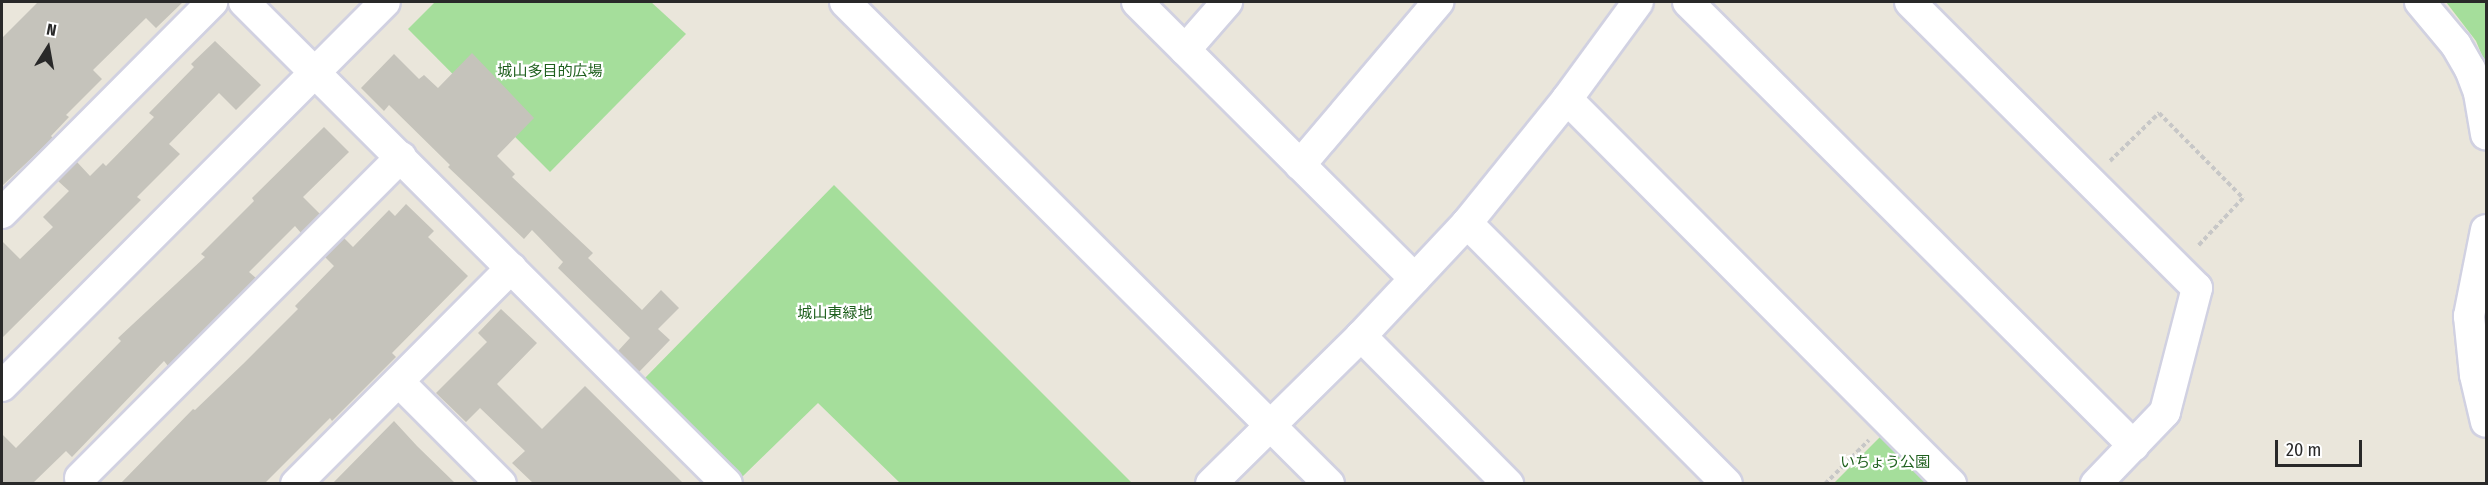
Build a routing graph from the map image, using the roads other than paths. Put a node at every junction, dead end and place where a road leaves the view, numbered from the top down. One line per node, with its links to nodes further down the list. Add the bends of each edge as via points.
1 (212, 2): 18 (street)
2 (244, 2): 13 (street)
3 (385, 2): 13 (street)
4 (845, 2): 27 (street)
5 (1137, 2): 12 (street)
6 (1227, 2): 12 (street)
7 (1438, 2): 17 (street)
8 (1638, 2): 14 (street)
9 (1688, 2): 28 (street)
10 (1910, 2): 28 (street, via 2197,288 2165,412)
11 (2420, 2): 15 (street, via 2456,45 2470,69)
12 (1185, 50): 17 (street)
13 (315, 73): 16 (street); 25 (street)
14 (1567, 99): 19 (street); 38 (street)
15 (2487, 134)
16 (401, 157): 21 (street); 29 (street)
17 (1300, 165): 22 (street)
18 (2, 213)
19 (1467, 223): 22 (street); 37 (street)
20 (2487, 230): 26 (street, via 2469,316 2475,375)
21 (511, 268): 24 (street); 33 (street)
22 (1415, 279): 23 (street)
23 (1361, 336): 27 (street); 36 (street)
24 (399, 382): 31 (street); 32 (street)
25 (2, 386)
26 (2487, 422)
27 (1270, 425): 34 (street); 35 (street)
28 (2134, 446): 30 (street)
29 (80, 478)
30 (2106, 480)
31 (296, 483)
32 (501, 483)
33 (727, 483)
34 (1211, 483)
35 (1329, 483)
36 (1508, 483)
37 (1727, 483)
38 (1951, 483)

